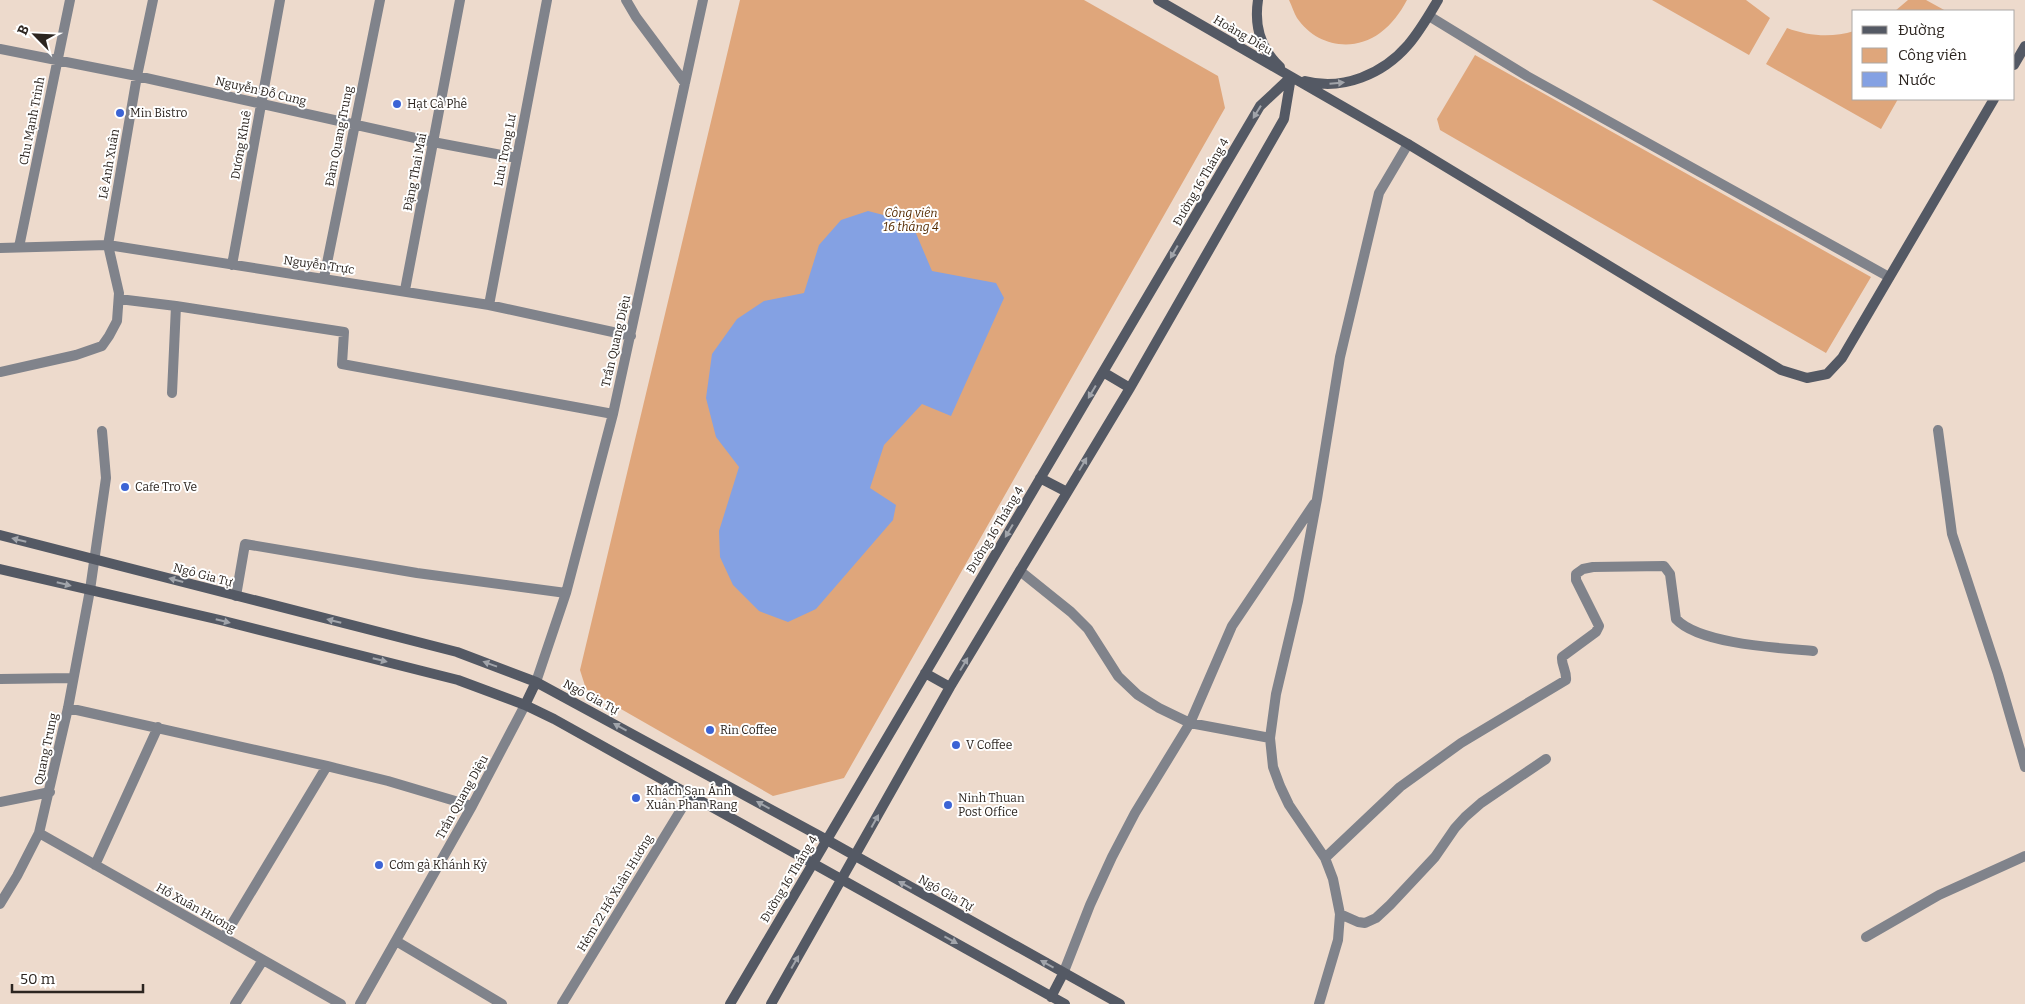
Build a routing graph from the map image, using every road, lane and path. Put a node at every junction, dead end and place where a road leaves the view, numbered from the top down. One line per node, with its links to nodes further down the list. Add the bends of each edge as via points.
1 (70, 0): 15 (street, Chu Mạnh Trinh)
2 (153, 0): 17 (street, Lê Anh Xuân)
3 (280, 0): 21 (street, Dương Khuê)
4 (380, 0): 22 (street, Đàm Quang Trung)
5 (460, 0): 23 (street, Đặng Thai Mai)
6 (547, 0): 25 (street, Lưu Trọng Lư)
7 (626, 0): 19 (street)
8 (703, 0): 19 (street, Trần Quang Diệu)
9 (1158, 0): 18 (main road, Hoàng Diệu)
10 (1258, 0): 18 (main road, via 1258,34 1272,58)
11 (1438, 0): 12 (main road)
12 (1429, 16): 18 (main road, one-way to 12, via 1316,84 1340,84 1364,78 1408,46); 30 (street, via 1527,76)
13 (2025, 46): 16 (main road)
14 (0, 49): 15 (street, Nguyễn Đỗ Cung)
15 (57, 61): 17 (street, Nguyễn Đỗ Cung); 27 (street, Chu Mạnh Trinh)
16 (2015, 63)
17 (137, 76): 21 (street, Nguyễn Đỗ Cung); 26 (street, Lê Anh Xuân)
18 (1291, 77): 24 (main road); 38 (main road, Đường 16 Tháng 4, one-way to 38, via 1260,106); 39 (main road, via 1284,119)
19 (685, 83): 36 (street, Trần Quang Diệu)
20 (1993, 100): 30 (main road)
21 (261, 104): 22 (street, Nguyễn Đỗ Cung); 29 (street, Dương Khuê)
22 (354, 125): 23 (street, Nguyễn Đỗ Cung); 31 (street, Đàm Quang Trung)
23 (433, 142): 25 (street, Nguyễn Đỗ Cung); 32 (street, Đặng Thai Mai)
24 (1408, 144): 30 (main road, via 1781,370 1807,378 1827,374 1842,358); 46 (street, via 1379,193 1340,357)
25 (516, 158): 34 (street, Lưu Trọng Lư)
26 (108, 245): 27 (street, Nguyễn Trực); 29 (street, Nguyễn Trực); 33 (street)
27 (19, 247): 28 (street, Nguyễn Trực)
28 (0, 248)
29 (232, 265): 31 (street, Nguyễn Trực)
30 (1889, 277)
31 (324, 278): 32 (street, Nguyễn Trực)
32 (405, 290): 34 (street, Nguyễn Trực)
33 (119, 299): 35 (street); 37 (street, via 116,321 102,346)
34 (489, 305): 36 (street, Nguyễn Trực)
35 (176, 306): 40 (street); 41 (street, via 344,332 342,364)
36 (631, 336): 41 (street, Trần Quang Diệu)
37 (0, 372)
38 (1103, 372): 39 (main road); 44 (main road, Đường 16 Tháng 4, one-way to 44)
39 (1130, 388): 45 (main road, one-way to 39)
40 (172, 393)
41 (612, 414): 52 (street, Trần Quang Diệu)
42 (1938, 430): 67 (street, via 1952,534)
43 (102, 431): 48 (street, Quang Trung, via 106,478)
44 (1040, 478): 45 (main road); 55 (main road, Đường 16 Tháng 4, one-way to 55)
45 (1067, 492): 50 (main road)
46 (1317, 499): 62 (street, via 1232,626); 64 (street, via 1276,694)
47 (0, 535): 48 (main road, Ngô Gia Tự, one-way to 47)
48 (95, 558): 51 (street, Quang Trung); 53 (main road, Ngô Gia Tự, one-way to 48)
49 (0, 568): 51 (main road, one-way to 51)
50 (1020, 571): 59 (main road, one-way to 50); 62 (street, via 1082,623 1098,642 1118,676 1138,695)
51 (90, 590): 56 (street, Quang Trung); 60 (main road, one-way to 60, via 458,680)
52 (566, 593): 53 (street, via 417,573 245,544); 58 (street, Trần Quang Diệu)
53 (236, 596): 58 (main road, Ngô Gia Tự, one-way to 53, via 456,652)
54 (1814, 651): 76 (street, via 1750,646 1686,628 1676,619 1670,574 1664,566 1583,569 1576,574 1576,580 1599,626 1596,632 1562,656 1566,680 1461,744 1400,787)
55 (925, 673): 59 (main road); 73 (main road, Đường 16 Tháng 4)
56 (73, 678): 57 (street); 61 (street, Quang Trung)
57 (0, 679)
58 (536, 682): 60 (main road); 73 (main road, Ngô Gia Tự, one-way to 58)
59 (950, 687): 75 (main road, one-way to 59)
60 (525, 705): 69 (main road); 71 (street, Trần Quang Diệu)
61 (68, 708): 63 (street); 68 (street, Quang Trung)
62 (1190, 723): 64 (street); 86 (street, via 1112,857)
63 (158, 727): 66 (street); 78 (street)
64 (1270, 738): 76 (street, via 1273,767 1280,786)
65 (1546, 759): 81 (street, via 1465,817 1435,857 1376,918 1365,923)
66 (327, 766): 71 (street, via 388,780); 82 (street)
67 (2025, 767)
68 (50, 792): 70 (street); 72 (street, Quang Trung)
69 (690, 795): 77 (main road); 92 (street, Hẻm 22 Hồ Xuân Hương)
70 (0, 802)
71 (472, 806): 84 (street, Trần Quang Diệu)
72 (39, 833): 78 (street, Hồ Xuân Hương); 80 (street, Quang Trung)
73 (827, 840): 75 (main road, Ngô Gia Tự); 77 (main road, Đường 16 Tháng 4)
74 (2025, 856): 83 (street, via 1939,895)
75 (855, 857): 79 (main road); 86 (main road, Ngô Gia Tự, one-way to 75)
76 (1325, 858): 81 (street, via 1334,879)
77 (813, 864): 79 (main road); 93 (main road, Đường 16 Tháng 4)
78 (95, 865): 82 (street, Hồ Xuân Hương)
79 (842, 880): 87 (main road, one-way to 87); 94 (main road, one-way to 79)
80 (0, 904)
81 (1340, 914): 97 (street, via 1338,940)
82 (224, 938): 85 (street, Hồ Xuân Hương)
83 (1866, 938)
84 (396, 940): 90 (street, Trần Quang Diệu); 91 (street)
85 (262, 960): 88 (street); 89 (street, Hồ Xuân Hương)
86 (1063, 974): 87 (main road); 96 (main road, Ngô Gia Tự)
87 (1050, 1000): 95 (main road)
88 (235, 1004)
89 (341, 1004)
90 (360, 1004)
91 (502, 1004)
92 (562, 1004)
93 (730, 1004)
94 (771, 1004)
95 (1065, 1004)
96 (1120, 1004)
97 (1319, 1004)

